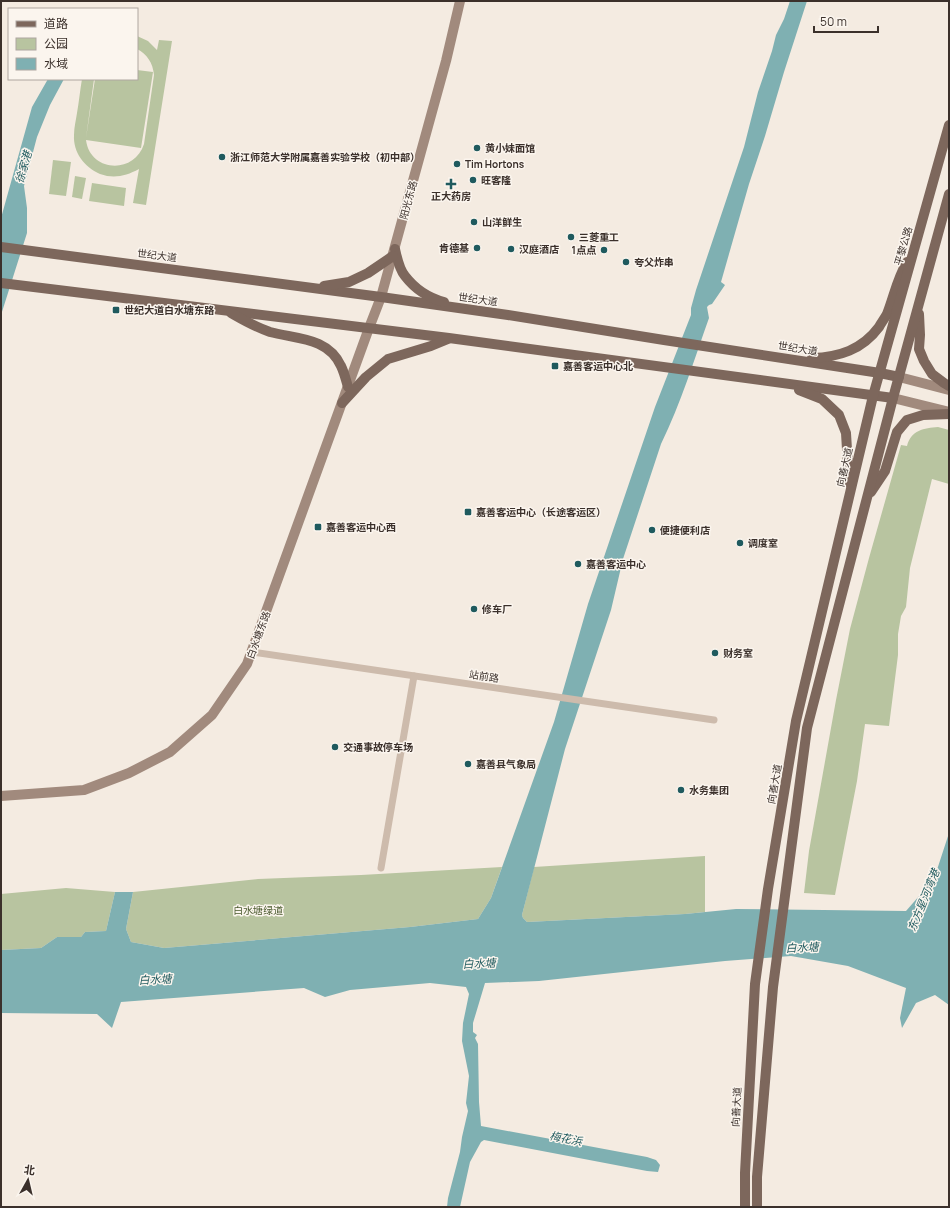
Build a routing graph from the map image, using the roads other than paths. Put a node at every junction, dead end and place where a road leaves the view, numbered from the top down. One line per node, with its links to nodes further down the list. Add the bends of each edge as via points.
1 (460, 1): 6 (street, 阳光东路)
2 (949, 125): 5 (main road, 平黎公路)
3 (949, 194): 10 (main road)
4 (1, 247): 8 (main road, 世纪大道)
5 (914, 252): 15 (main road, via 900,273 886,315 863,344 844,353 827,357); 16 (main road, 平黎公路)
6 (394, 253): 8 (main road, via 368,273 349,282); 9 (street, 阳光东路); 12 (main road, via 404,276 424,294 443,302 494,308)
7 (1, 282): 11 (main road)
8 (314, 288): 9 (main road, 世纪大道)
9 (381, 297): 12 (main road, 世纪大道); 13 (street, 阳光东路)
10 (918, 305): 17 (main road); 19 (main road, via 919,349 932,374)
11 (228, 311): 13 (main road); 20 (main road, via 253,326 308,339 324,346 341,365)
12 (508, 315): 15 (main road, 世纪大道)
13 (369, 328): 14 (main road); 20 (street, 白水塘东路)
14 (449, 338): 18 (main road); 24 (main road, via 388,359 366,377)
15 (788, 359): 16 (main road, 世纪大道)
16 (880, 373): 17 (main road, 世纪大道); 22 (main road, 向善大道)
17 (899, 377): 21 (street, 世纪大道); 23 (main road)
18 (784, 384): 22 (main road); 26 (main road, via 822,400 839,415 846,433)
19 (949, 386)
20 (348, 387): 24 (street, 白水塘东路)
21 (949, 390)
22 (873, 396): 23 (main road); 26 (main road, 向善大道)
23 (893, 398): 25 (street); 27 (main road)
24 (342, 403): 28 (street, 白水塘东路)
25 (949, 413): 27 (main road, via 923,415 908,420 897,432 885,472)
26 (850, 494): 33 (main road, 向善大道, via 796,721 768,889 755,984)
27 (866, 501): 34 (main road, via 807,728 773,987 757,1177)
28 (252, 652): 29 (street, 站前路); 31 (street, 白水塘东路, via 248,664 212,715 170,752 129,773 84,790)
29 (414, 676): 30 (street, 站前路); 32 (street)
30 (714, 720)
31 (1, 796)
32 (381, 868)
33 (745, 1207)
34 (757, 1207)

